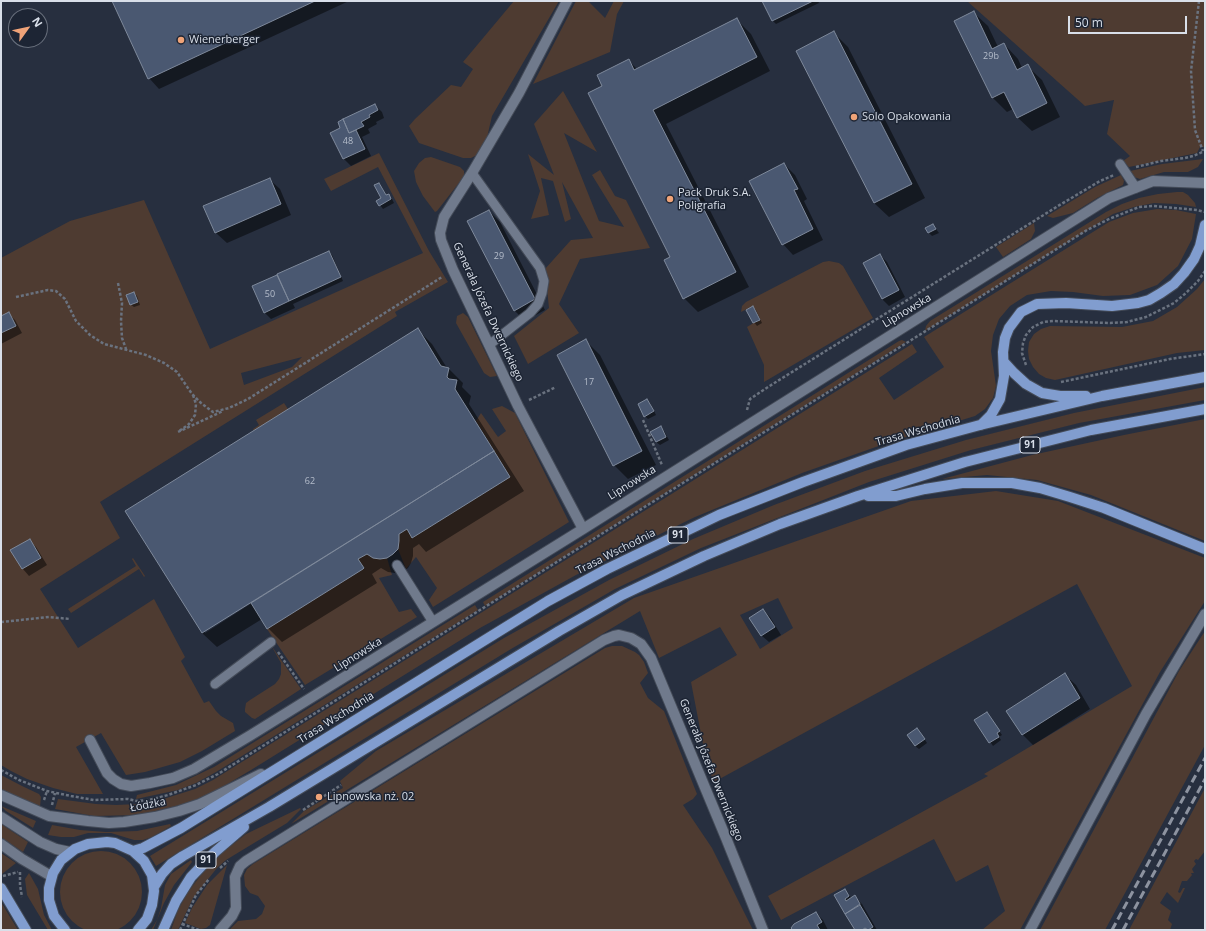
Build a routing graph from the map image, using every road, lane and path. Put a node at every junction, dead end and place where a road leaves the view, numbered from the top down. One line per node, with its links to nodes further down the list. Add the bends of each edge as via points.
1 (567, 1): 5 (street, Generała Józefa Dwernickiego, via 519,93)
2 (1199, 1): 3 (path, via 1191,71 1195,130)
3 (1204, 151): 4 (path, via 1189,157)
4 (1122, 167): 7 (lane); 27 (path, via 768,387 750,399)
5 (472, 173): 10 (street, Generała Józefa Dwernickiego, via 441,226 441,240); 14 (lane, via 540,268 544,281 542,293 534,309)
6 (1205, 183): 7 (street, Lipnowska, via 1153,181)
7 (1136, 188): 32 (street, Lipnowska, via 1109,198)
8 (1205, 212): 44 (path, via 1153,206 1139,208 1087,230 218,774 196,785 168,795 137,801 94,800 55,793 19,780)
9 (1205, 224): 17 (main road, via 1194,260 1179,279 1161,293 1125,305 1037,304 1021,312 1009,328 1005,338)
10 (453, 270): 14 (street, Generała Józefa Dwernickiego); 25 (path, via 255,394)
11 (1205, 271): 18 (path, via 1174,304 1146,317 1110,323 1053,321 1033,327 1023,344 1022,353)
12 (118, 283): 15 (path, via 122,303 122,338)
13 (16, 297): 15 (path, via 48,290 56,291 65,299 76,321 90,334 104,344)
14 (489, 345): 24 (street, Generała Józefa Dwernickiego)
15 (126, 350): 22 (path, via 164,363 177,372)
16 (1205, 354): 20 (path)
17 (1004, 362): 23 (main road, via 1026,384 1042,393 1060,396); 29 (main road, via 1000,399 991,415)
18 (1028, 369)
19 (1205, 377): 23 (main road, Trasa Wschodnia / 91)
20 (1056, 383)
21 (556, 387): 24 (path)
22 (192, 394): 25 (path, via 213,412); 25 (path, via 196,404 195,415 189,424 178,432)
23 (1102, 396): 29 (main road, Trasa Wschodnia / 91)
24 (518, 406): 32 (street, Generała Józefa Dwernickiego)
25 (228, 408)
26 (1205, 409): 31 (main road, 91, via 1091,430 980,458)
27 (744, 414)
28 (643, 420): 30 (path, via 662,466)
29 (980, 425): 43 (main road, Trasa Wschodnia / 91, via 906,445 803,482 719,515 607,568)
30 (669, 462)
31 (858, 496): 33 (main road, via 896,496 962,483 1012,484 1040,488 1104,508); 46 (main road, 91, via 718,550 622,595)
32 (583, 529): 38 (street, Lipnowska)
33 (1205, 549)
34 (397, 566): 38 (lane)
35 (1205, 614): 64 (street, via 1146,714)
36 (70, 619): 37 (path, via 49,617)
37 (1, 622)
38 (433, 622): 42 (street, Lipnowska, via 217,756 173,778 142,785 121,784 107,773)
39 (271, 642): 40 (lane); 41 (path, via 305,689)
40 (215, 684)
41 (298, 693)
42 (90, 740)
43 (292, 760): 45 (street, Łódzka, via 200,804 142,820 109,823 49,816); 49 (main road, Trasa Wschodnia / 91, via 181,828)
44 (1, 770)
45 (1, 794)
46 (269, 807): 53 (main road, 91, via 171,864); 60 (main road, 91, via 226,842 192,877 176,901)
47 (1, 817): 50 (street, via 40,842)
48 (1, 844): 51 (street)
49 (133, 851): 50 (main road, 91, via 107,842 86,845); 53 (main road, 91, via 149,868)
50 (70, 852): 51 (main road, 91, via 58,863)
51 (51, 876): 58 (main road, 91, via 51,907)
52 (1, 877): 55 (path, via 20,871)
53 (154, 887): 59 (main road, 91, via 150,914)
54 (1, 888): 57 (main road)
55 (24, 900)
56 (182, 924): 61 (path)
57 (26, 930)
58 (64, 930)
59 (138, 930)
60 (163, 930)
61 (200, 930)
62 (220, 930): 63 (street, Generała Józefa Dwernickiego, via 236,908 234,880 237,870 246,861 597,644 619,635 636,641 651,658)
63 (762, 930)
64 (1030, 930)

